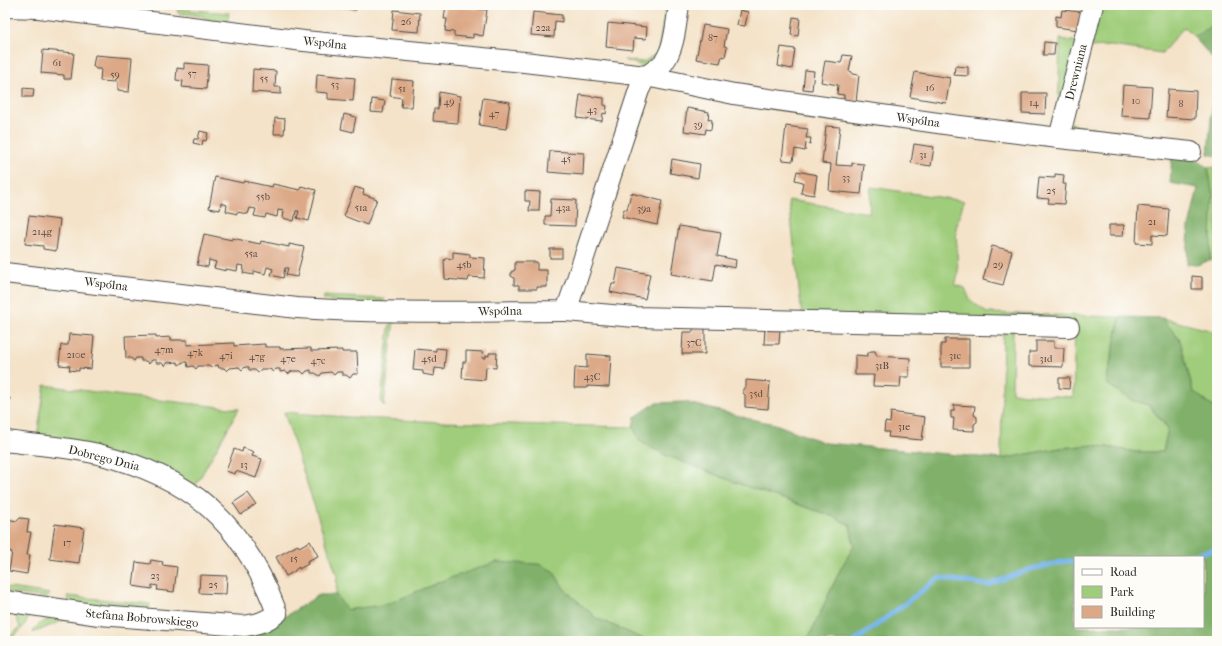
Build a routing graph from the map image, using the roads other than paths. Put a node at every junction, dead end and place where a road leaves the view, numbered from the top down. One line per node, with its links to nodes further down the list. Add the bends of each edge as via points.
1 (679, 5): 4 (street, via 670,50 664,62)
2 (1093, 5): 5 (street, Drewniana)
3 (5, 7): 4 (street, Wspólna, via 39,8 304,41)
4 (646, 76): 5 (street, Wspólna, via 734,94); 8 (street, via 639,90)
5 (1059, 138): 6 (street, Wspólna)
6 (1191, 152)
7 (5, 273): 8 (street, Wspólna, via 330,310)
8 (566, 311): 9 (street, Wspólna, via 635,317)
9 (1069, 327)
10 (5, 440): 12 (street, Dobrego Dnia, via 97,454 144,468 172,480 228,524 236,534 268,589)
11 (5, 601): 12 (street, Stefana Bobrowskiego, via 99,615 244,626 268,621)
12 (277, 613)

